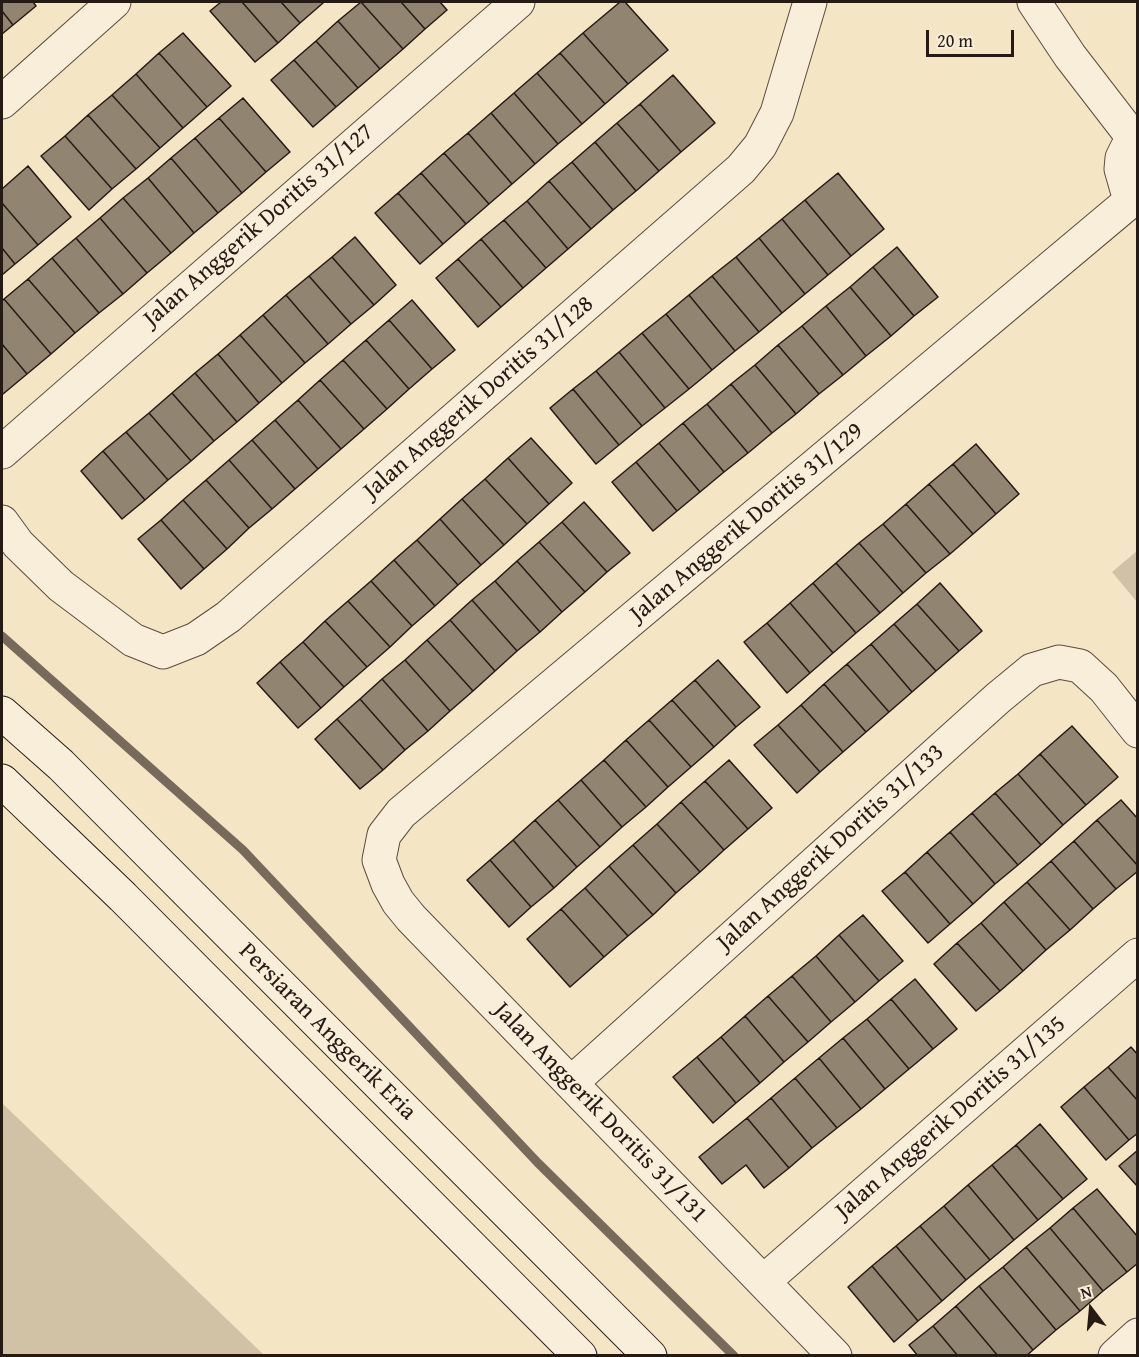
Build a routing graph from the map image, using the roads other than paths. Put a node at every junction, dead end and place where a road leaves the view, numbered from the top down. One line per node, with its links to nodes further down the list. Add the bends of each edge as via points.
1 (114, 2): 5 (street)
2 (518, 2): 8 (street, Jalan Anggerik Doritis 31/127)
3 (810, 2): 9 (street, Jalan Anggerik Doritis 31/128, via 777,112 760,146 741,169 228,617 196,639 163,652 133,640 61,586)
4 (1034, 2): 6 (street, via 1070,56)
5 (2, 102)
6 (1136, 138): 7 (street, via 1122,158 1121,169 1127,190)
7 (1136, 199): 13 (street, Jalan Anggerik Doritis 31/129, via 401,813 384,836)
8 (2, 452)
9 (2, 522)
10 (2, 713): 19 (street, Persiaran Anggerik Eria, via 61,765)
11 (1137, 731): 15 (street, Jalan Anggerik Doritis 31/133, via 1104,688 1080,666 1059,662 1032,670)
12 (2, 781): 18 (street, Persiaran Anggerik Eria, via 123,897)
13 (379, 860): 15 (street, Jalan Anggerik Doritis 31/131, via 398,903)
14 (1137, 955): 16 (street, Jalan Anggerik Doritis 31/135)
15 (571, 1083): 16 (street, Jalan Anggerik Doritis 31/131)
16 (764, 1281): 20 (street, Jalan Anggerik Doritis 31/131)
17 (1137, 1335): 21 (street)
18 (580, 1356)
19 (650, 1356)
20 (835, 1356)
21 (1115, 1356)

